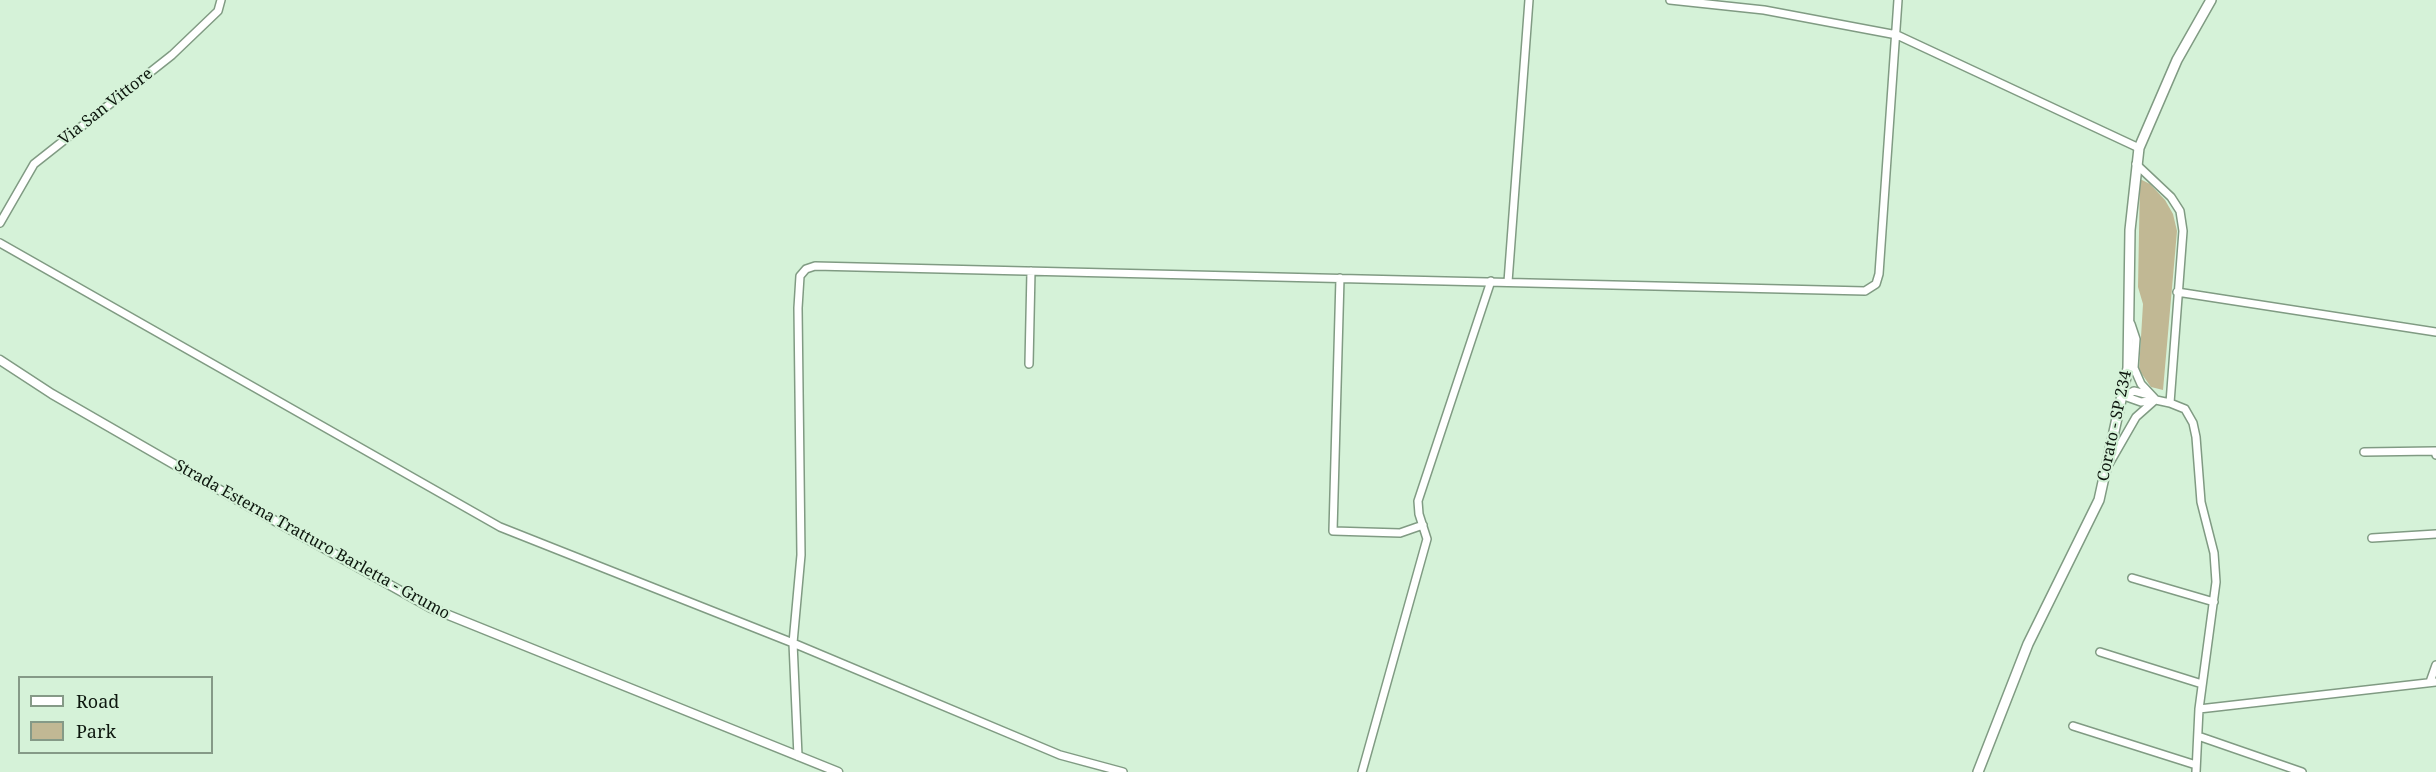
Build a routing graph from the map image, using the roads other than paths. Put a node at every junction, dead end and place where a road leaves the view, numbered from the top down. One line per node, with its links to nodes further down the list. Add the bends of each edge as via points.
1 (221, 0): 9 (street, Via San Vittore, via 218,11 172,55 34,164)
2 (1530, 0): 14 (street)
3 (1670, 0): 6 (street, via 1764,10)
4 (1898, 0): 6 (street)
5 (2211, 0): 7 (main road, Corato - SP 234, via 2177,60)
6 (1897, 35): 7 (street); 14 (street, via 1876,284 1865,291)
7 (2139, 148): 8 (main road, Corato - SP 234)
8 (2136, 164): 15 (street, via 2166,190 2180,211 2183,231); 16 (main road, Corato - SP 234, via 2130,230)
9 (0, 223)
10 (0, 243): 31 (street, via 500,527)
11 (1031, 271): 12 (street); 19 (street); 31 (street, via 815,266 800,276 797,419 801,555)
12 (1340, 278): 13 (street); 26 (street, via 1333,531 1400,533)
13 (1491, 281): 14 (street); 26 (street, via 1418,501)
14 (1509, 282)
15 (2177, 292): 17 (street); 22 (street)
16 (2130, 322): 20 (main road, Corato - SP 234); 21 (street, via 2136,339 2134,368 2141,384)
17 (2436, 332)
18 (0, 360): 39 (street, Strada Esterna Tratturo Barletta - Grumo, via 204,482 431,608)
19 (1029, 364)
20 (2124, 396): 21 (street, via 2141,402); 25 (main road, Corato - SP 234)
21 (2156, 400): 22 (street); 25 (street, via 2136,417)
22 (2170, 403): 30 (street, via 2185,409 2193,423 2201,502 2216,568)
23 (2364, 452): 24 (street, via 2435,451)
24 (2436, 455)
25 (2108, 465): 44 (main road, Corato - SP 234, via 2099,500 2028,644)
26 (1423, 525): 43 (street, via 1427,539)
27 (2436, 534): 28 (street)
28 (2372, 538)
29 (2132, 578): 30 (street)
30 (2214, 602): 35 (street)
31 (793, 644): 39 (street); 42 (street, via 1060,755)
32 (2100, 652): 35 (street)
33 (2436, 665): 34 (street)
34 (2433, 682): 36 (street)
35 (2202, 684): 36 (street)
36 (2199, 709): 38 (street)
37 (2073, 726): 40 (street)
38 (2198, 736): 40 (street); 45 (street)
39 (798, 756): 41 (street, Strada Esterna Tratturo Barletta - Grumo)
40 (2196, 768)
41 (838, 772)
42 (1123, 772)
43 (1362, 772)
44 (1978, 772)
45 (2302, 772)

